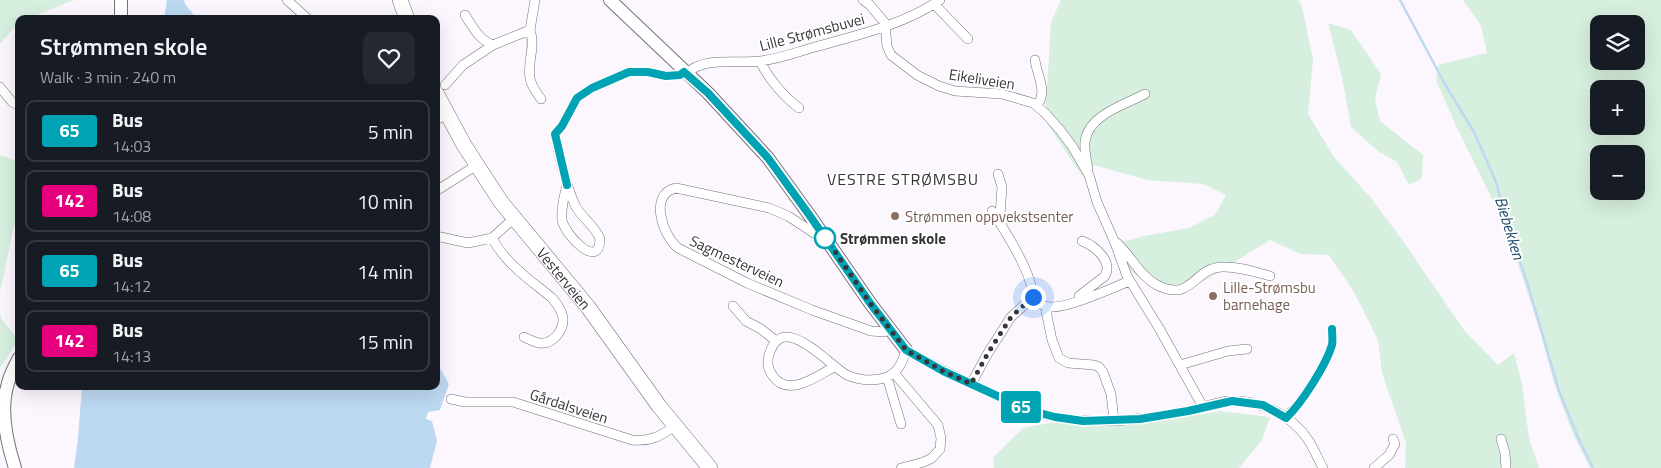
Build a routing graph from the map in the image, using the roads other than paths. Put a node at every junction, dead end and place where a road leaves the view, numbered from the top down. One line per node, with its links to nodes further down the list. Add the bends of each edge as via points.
1 (121, 0): 8 (main road)
2 (287, 0): 9 (street)
3 (400, 0): 10 (main road)
4 (535, 0): 13 (street)
5 (610, 0): 18 (main road)
6 (866, 1): 12 (street)
7 (937, 2): 12 (street, Lille Strømsbuvei); 14 (street)
8 (121, 15)
9 (304, 15)
10 (406, 15)
11 (465, 15): 15 (street, via 478,35)
12 (885, 26): 17 (street, Lille Strømsbuvei); 24 (street, Eikeliveien, via 891,55 917,75 955,91 1002,94)
13 (530, 30): 15 (street); 22 (street, via 529,76)
14 (968, 39)
15 (493, 45): 20 (street, via 463,65)
16 (1035, 60): 24 (street, via 1043,91)
17 (760, 62): 18 (street, Lille Strømsbuvei, via 712,63); 25 (street)
18 (686, 73): 30 (street, Lille Strømsbuvei, via 666,76 629,72 577,98 555,134); 35 (main road, via 754,141)
19 (0, 88): 23 (street)
20 (440, 89): 26 (main road, Vesterveien)
21 (1145, 94): 29 (street, via 1106,113 1089,129 1085,141)
22 (541, 99)
23 (15, 103)
24 (1037, 106): 29 (street, Eikeliveien, via 1072,146)
25 (799, 108)
26 (442, 117): 27 (main road, Vesterveien)
27 (477, 165): 31 (street); 33 (main road, Vesterveien)
28 (998, 174): 34 (street, via 1002,187 1000,216)
29 (1088, 175): 39 (street, Eikeliveien)
30 (567, 185): 30 (street, via 576,207 598,234 600,243 594,251 585,251 575,243 564,226 562,212)
31 (440, 188)
32 (992, 211): 34 (street)
33 (513, 219): 37 (street); 63 (main road, Vesterveien, via 588,307)
34 (1005, 232): 42 (street, via 1029,279)
35 (823, 234): 46 (main road); 46 (street, Sagmesterveien, via 814,233 788,216 758,205 676,188 669,189 661,198 666,229 678,248 747,283 812,310 871,331)
36 (440, 237): 37 (street, via 468,243)
37 (492, 238): 48 (street, via 506,260 552,298 561,311 562,328 552,340 538,343)
38 (1082, 241): 43 (street, via 1102,256 1107,273)
39 (1115, 242): 40 (street, Eikeliveien, via 1146,277 1169,289 1187,288 1203,273 1221,266); 41 (street, Eikeliveien)
40 (1270, 276)
41 (1130, 281): 43 (street); 52 (street, Eikeliveien)
42 (1033, 297): 45 (street); 56 (street, via 1011,317)
43 (1066, 304): 45 (street)
44 (733, 306): 49 (street, via 746,321)
45 (1045, 306): 61 (street, via 1059,358 1068,363 1094,365 1103,372 1111,394)
46 (889, 329): 51 (main road)
47 (1332, 329): 60 (street, via 1332,343 1324,363)
48 (524, 337)
49 (776, 341): 54 (street, via 787,337 799,340); 54 (street, via 769,355 768,368 772,376 784,385 806,382)
50 (1246, 349): 52 (street)
51 (906, 350): 55 (street, via 903,363); 56 (street)
52 (1180, 365): 59 (street, Eikeliveien)
53 (15, 366): 57 (main road)
54 (834, 367): 55 (street, via 860,380)
55 (890, 375): 62 (street); 68 (street, via 938,425 941,438 940,449 932,458)
56 (971, 384): 61 (street, via 1037,413 1083,421)
57 (3, 393): 67 (main road, via 6,430)
58 (451, 399): 63 (street, Gårdalsveien, via 513,402 632,440 658,438)
59 (1203, 407): 60 (street, via 1232,401 1254,403); 61 (street, via 1140,419)
60 (1286, 418): 69 (street, via 1309,441)
61 (1114, 420)
62 (901, 424)
63 (675, 426): 66 (main road, Vesterveien)
64 (1393, 439): 70 (street, via 1395,444 1389,454)
65 (1501, 439): 71 (street)
66 (708, 465)
67 (15, 468)
68 (901, 468)
69 (1323, 468)
70 (1374, 468)
71 (1506, 468)

